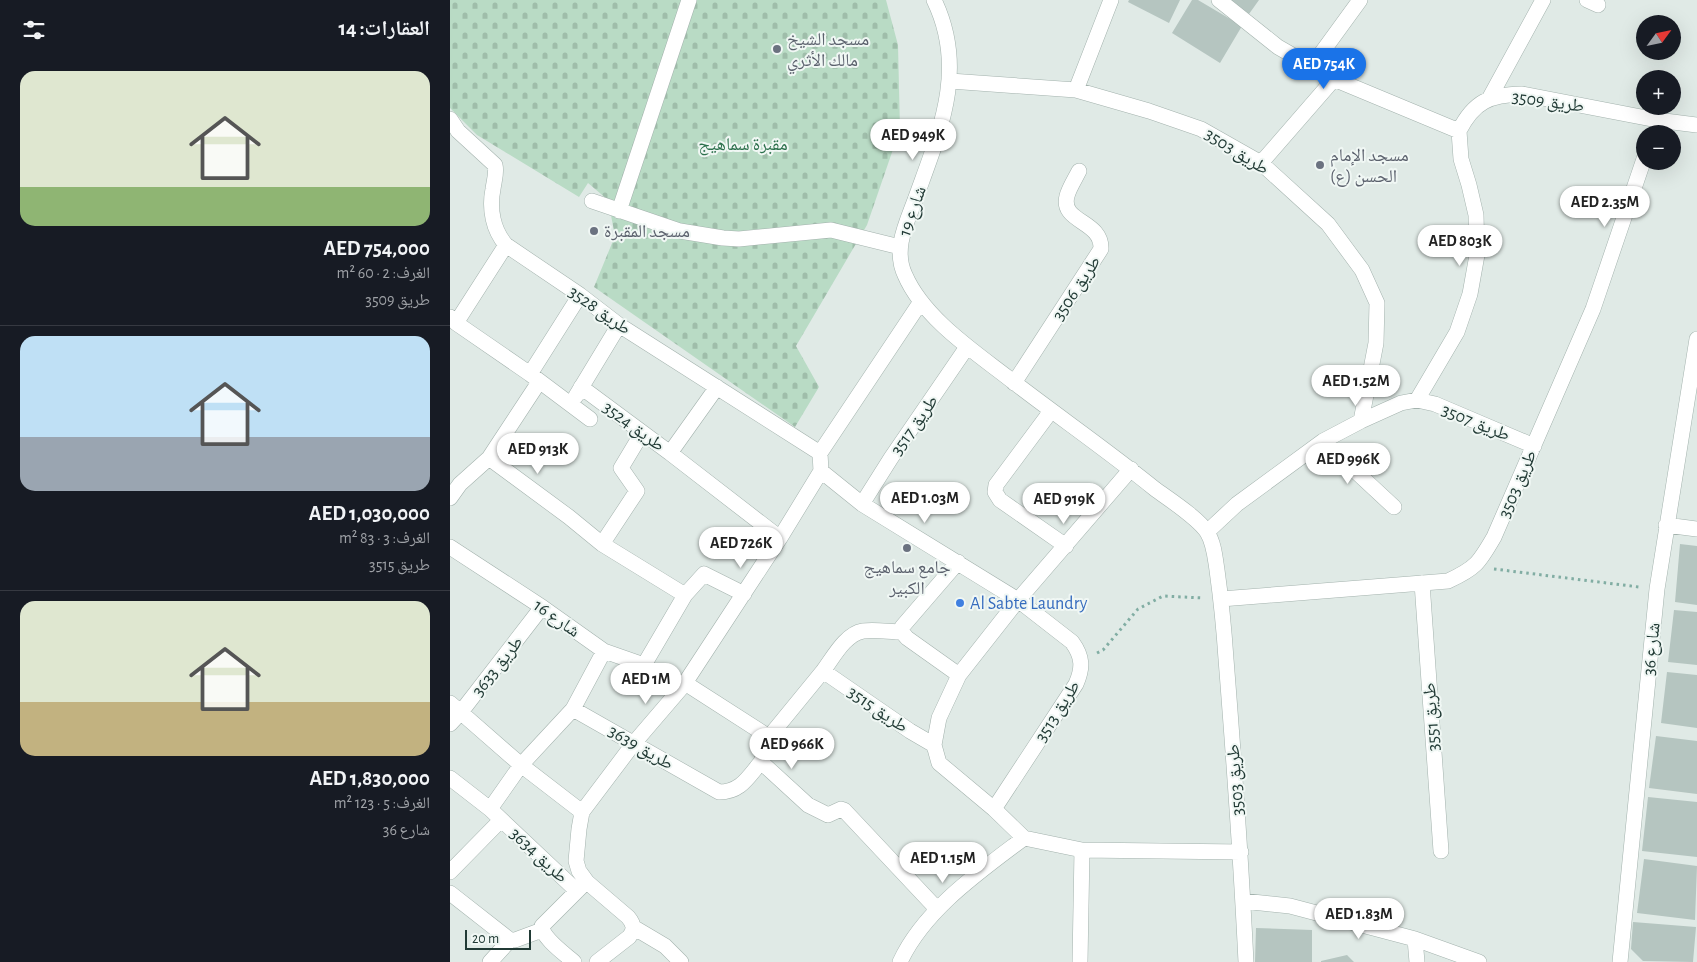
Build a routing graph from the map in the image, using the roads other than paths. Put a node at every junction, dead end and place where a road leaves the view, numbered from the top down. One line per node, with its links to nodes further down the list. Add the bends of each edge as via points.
1 (689, 0): 21 (street)
2 (934, 0): 9 (street, شارع 19, via 946,33)
3 (1111, 0): 10 (street)
4 (1219, 0): 7 (street, via 1278,47)
5 (1360, 0): 7 (street)
6 (1543, 0): 11 (street)
7 (1312, 66): 8 (street)
8 (1334, 79): 15 (street); 17 (street)
9 (950, 81): 10 (street, طريق 3503); 23 (street, شارع 19, via 939,133)
10 (1076, 90): 17 (street, طريق 3503, via 1201,129)
11 (1489, 99): 12 (street, طريق 3509, via 1505,94 1522,94); 15 (street, طريق 3509, via 1466,115)
12 (1647, 125)
13 (1697, 125): 14 (street, طريق 3509)
14 (1681, 126)
15 (1459, 130): 34 (street, طريق 3507, via 1461,158 1476,215 1477,255 1470,294 1457,332)
16 (453, 131): 22 (street, طريق 3528, via 496,170 492,195 494,225)
17 (1262, 163): 38 (street, طريق 3503, via 1328,224 1362,270 1377,303 1376,343)
18 (1640, 170): 41 (street, طريق 3503, via 1593,309)
19 (1079, 171): 31 (street, طريق 3506, via 1066,198 1066,206 1070,213 1099,234 1101,249)
20 (592, 201): 21 (street)
21 (619, 211): 23 (street, via 680,231 723,238 831,230)
22 (506, 245): 24 (street, طريق 3528); 26 (street, طريق 3524)
23 (900, 247): 25 (street, شارع 19, via 905,278)
24 (580, 295): 27 (street, طريق 3528); 30 (street)
25 (920, 303): 29 (street, طريق 3503); 43 (street)
26 (453, 320): 30 (street, طريق 3524)
27 (620, 325): 32 (street); 33 (street, طريق 3528)
28 (1697, 339): 51 (street, شارع 36)
29 (967, 347): 31 (street, طريق 3503); 49 (street, طريق 3517)
30 (534, 378): 35 (street, طريق 3524); 44 (street)
31 (1014, 383): 36 (street, طريق 3503)
32 (581, 387): 35 (street); 39 (street, طريق 3524)
33 (717, 387): 42 (street, طريق 3524); 43 (street, طريق 3528)
34 (1417, 400): 38 (street, via 1401,403); 41 (street, طريق 3507, via 1435,404)
35 (570, 405): 37 (street, طريق 3524)
36 (1051, 411): 45 (street, طريق 3503); 56 (street, via 996,485 995,492 1000,500)
37 (590, 419)
38 (1361, 421): 40 (street)
39 (642, 433): 42 (street, طريق 3524); 55 (street, via 621,468 636,491)
40 (1323, 441): 50 (street); 53 (street, via 1237,504)
41 (1534, 446): 59 (street, طريق 3503, via 1480,561 1448,581)
42 (670, 453): 54 (street)
43 (820, 453): 46 (street)
44 (489, 458): 47 (street); 55 (street)
45 (1131, 469): 53 (street, طريق 3503); 56 (street)
46 (821, 471): 49 (street); 54 (street)
47 (455, 480): 48 (street)
48 (450, 498)
49 (862, 504): 58 (street)
50 (1394, 508)
51 (1666, 525): 52 (street); 106 (street, شارع 36)
52 (1697, 528)
53 (1207, 532): 62 (street, طريق 3503, via 1213,548)
54 (780, 538): 60 (street)
55 (602, 544): 61 (street)
56 (1066, 546): 63 (street)
57 (450, 547): 64 (street, شارع 16)
58 (958, 562): 63 (street); 65 (street, via 904,623)
59 (1422, 583): 62 (street, طريق 3503); 86 (street, طريق 3551)
60 (744, 594): 61 (street, via 704,574); 70 (street)
61 (685, 595): 67 (street)
62 (1221, 599): 87 (street, طريق 3503)
63 (1018, 600): 69 (street); 81 (street, طريق 3513, via 1072,642 1078,650 1081,672)
64 (542, 607): 66 (street, شارع 16); 71 (street, طريق 3633)
65 (902, 632): 68 (street, via 863,631 855,634 848,638); 69 (street)
66 (604, 651): 67 (street, شارع 16); 72 (street)
67 (644, 665): 70 (street, شارع 16)
68 (823, 671): 74 (street); 76 (street, طريق 3515)
69 (959, 675): 76 (street, via 939,718)
70 (683, 685): 74 (street, شارع 16); 75 (street)
71 (456, 707): 73 (street, طريق 3633); 78 (street)
72 (573, 709): 75 (street, طريق 3639); 78 (street)
73 (450, 724)
74 (769, 737): 77 (street)
75 (634, 742): 77 (street, طريق 3639, via 719,792 733,791 742,785); 82 (street)
76 (934, 745): 81 (street, via 939,763)
77 (761, 762): 92 (street, via 808,805 828,815 844,810)
78 (521, 765): 80 (street); 82 (street)
79 (450, 778): 80 (street, طريق 3634)
80 (490, 809): 83 (street, طريق 3634)
81 (994, 809): 84 (street)
82 (582, 812): 89 (street, via 576,861)
83 (501, 820): 88 (street, طريق 3634); 89 (street, طريق 3634)
84 (1024, 838): 85 (street); 92 (street)
85 (1082, 850): 87 (street); 102 (street)
86 (1441, 850)
87 (1241, 852): 91 (street, طريق 3503)
88 (450, 872)
89 (582, 886): 93 (street, طريق 3634, via 628,918); 94 (street, via 545,922)
90 (450, 893): 96 (street)
91 (1243, 901): 95 (street, via 1290,906); 103 (street)
92 (937, 909): 101 (street, via 919,929)
93 (633, 927): 99 (street, via 630,937); 100 (street, طريق 3634, via 665,946)
94 (542, 930): 96 (street); 98 (street)
95 (1415, 939): 104 (street); 105 (street)
96 (510, 940): 97 (street)
97 (490, 962)
98 (574, 962)
99 (597, 962)
100 (681, 962)
101 (900, 962)
102 (1080, 962)
103 (1246, 962)
104 (1418, 962)
105 (1479, 962)
106 (1620, 962)

